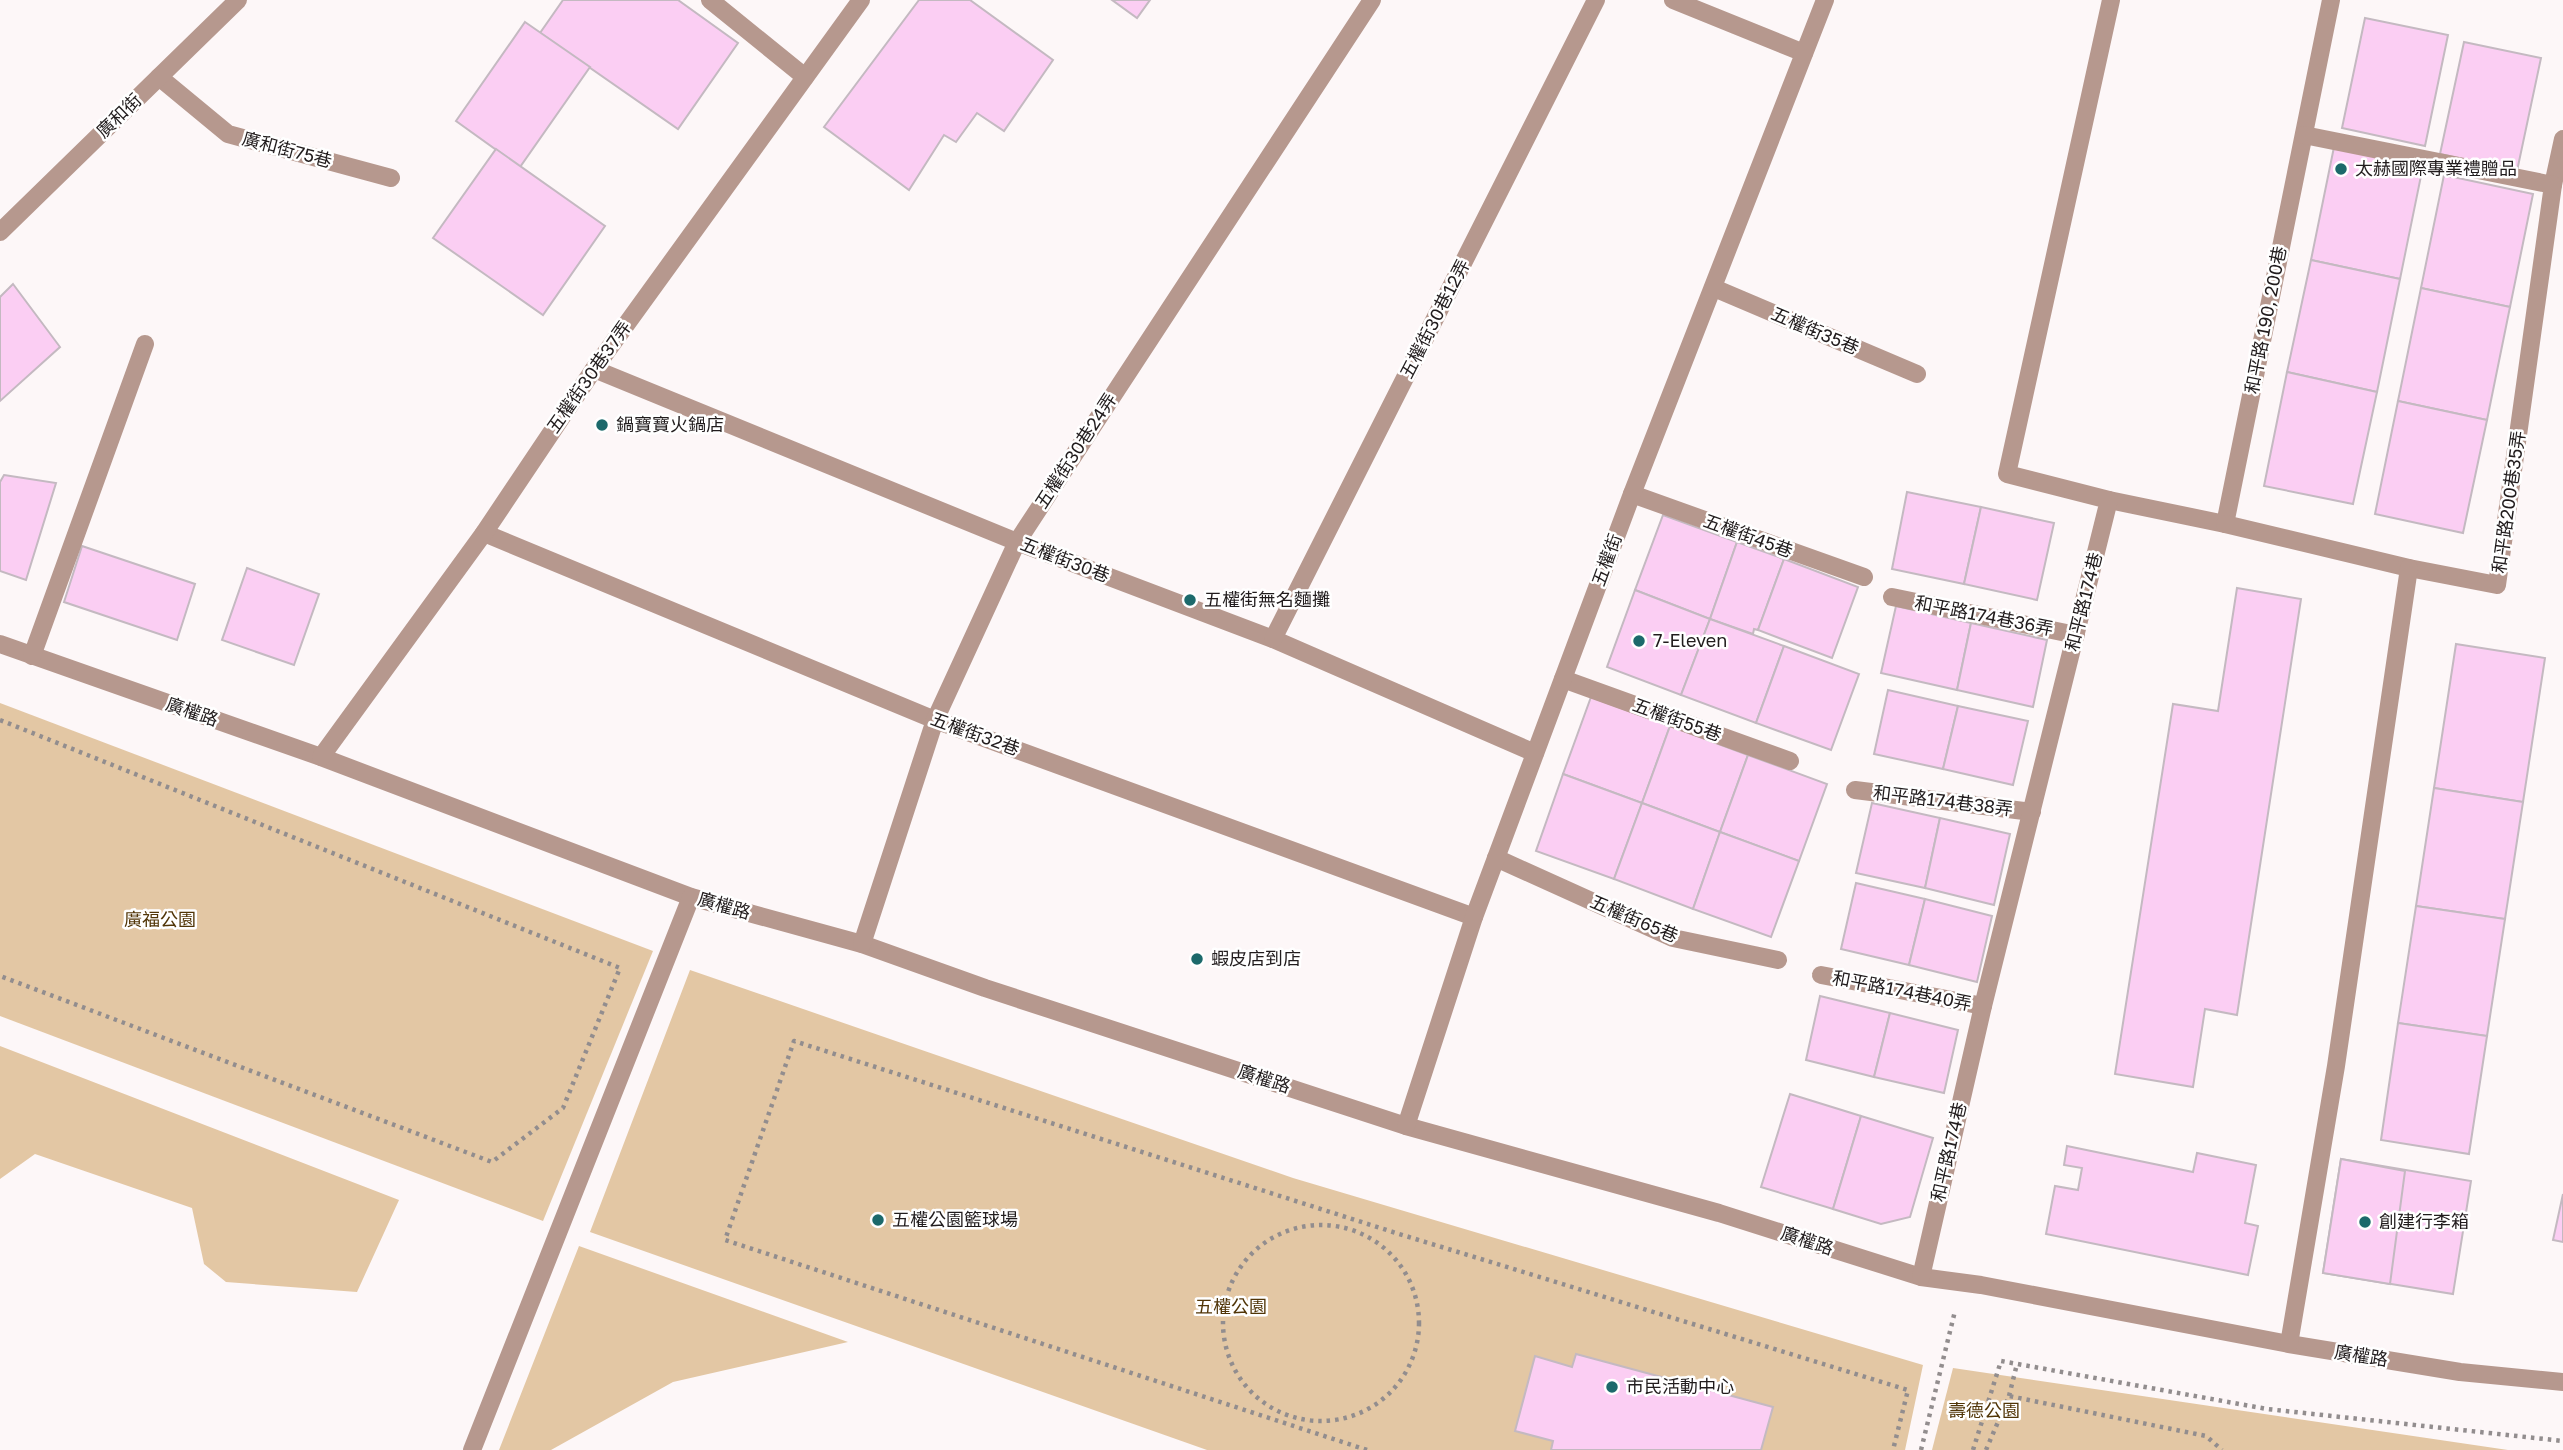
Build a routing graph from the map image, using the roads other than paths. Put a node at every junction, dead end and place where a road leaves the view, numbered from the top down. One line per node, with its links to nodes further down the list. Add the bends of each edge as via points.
1 (238, 0): 11 (street, 廣和街)
2 (710, 0): 12 (street)
3 (861, 0): 12 (street, 五權街30巷37弄)
4 (1372, 0): 26 (street, 五權街30巷24弄)
5 (1596, 0): 31 (street, 五權街30巷12弄)
6 (1673, 0): 10 (street)
7 (1825, 0): 10 (street, 五權街)
8 (2111, 0): 23 (street, via 2007,474)
9 (2331, 0): 13 (street, 和平路 190, 200巷)
10 (1804, 53): 18 (street, 五權街)
11 (159, 77): 15 (street, 廣和街75巷, via 228,134); 17 (street, 廣和街)
12 (805, 78): 20 (street, 五權街30巷37弄)
13 (2304, 135): 16 (street); 24 (street, 和平路 190, 200巷)
14 (2563, 139): 16 (street, 和平路200巷35弄)
15 (391, 178)
16 (2553, 185): 27 (street, 和平路200巷35弄, via 2497,585)
17 (0, 232)
18 (1714, 288): 21 (street, 五權街35巷); 22 (street, 五權街)
19 (145, 344): 33 (street)
20 (594, 369): 25 (street, 五權街30巷37弄); 26 (street, 五權街30巷)
21 (1917, 374)
22 (1632, 494): 28 (street, 五權街45巷); 34 (street, 五權街)
23 (2109, 500): 24 (street); 30 (street, 和平路174巷)
24 (2225, 524): 27 (street, 和平路200巷35弄)
25 (484, 533): 35 (street, 五權街32巷); 37 (street, 五權街30巷37弄)
26 (1017, 542): 31 (street, 五權街30巷); 35 (street, 五權街30巷24弄)
27 (2409, 568): 50 (street)
28 (1864, 577)
29 (1892, 597): 30 (street, 和平路174巷36弄)
30 (2076, 635): 40 (street, 和平路174巷)
31 (1273, 639): 36 (street, 五權街30巷)
32 (0, 644): 33 (street, 廣權路)
33 (32, 656): 37 (street, 廣權路)
34 (1563, 678): 36 (street, 五權街); 38 (street, 五權街55巷)
35 (935, 720): 43 (street, 五權街32巷); 44 (street, 五權街30巷24弄)
36 (1535, 753): 41 (street, 五權街)
37 (321, 757): 42 (street, 廣權路)
38 (1790, 761)
39 (1855, 790): 40 (street, 和平路174巷38弄)
40 (2032, 812): 47 (street, 和平路174巷)
41 (1496, 858): 43 (street, 五權街); 45 (street, 五權街65巷, via 1673,938)
42 (691, 897): 44 (street, 廣權路); 52 (street)
43 (1474, 917): 48 (street, 五權街)
44 (862, 944): 48 (street, 廣權路)
45 (1778, 960)
46 (1821, 975): 47 (street, 和平路174巷40弄)
47 (1983, 1006): 49 (street, 和平路174巷)
48 (1406, 1126): 49 (street, 廣權路, via 1719,1213)
49 (1921, 1277): 50 (street, 廣權路)
50 (2290, 1345): 51 (street, 廣權路, via 2460,1372)
51 (2563, 1382)
52 (472, 1450)

